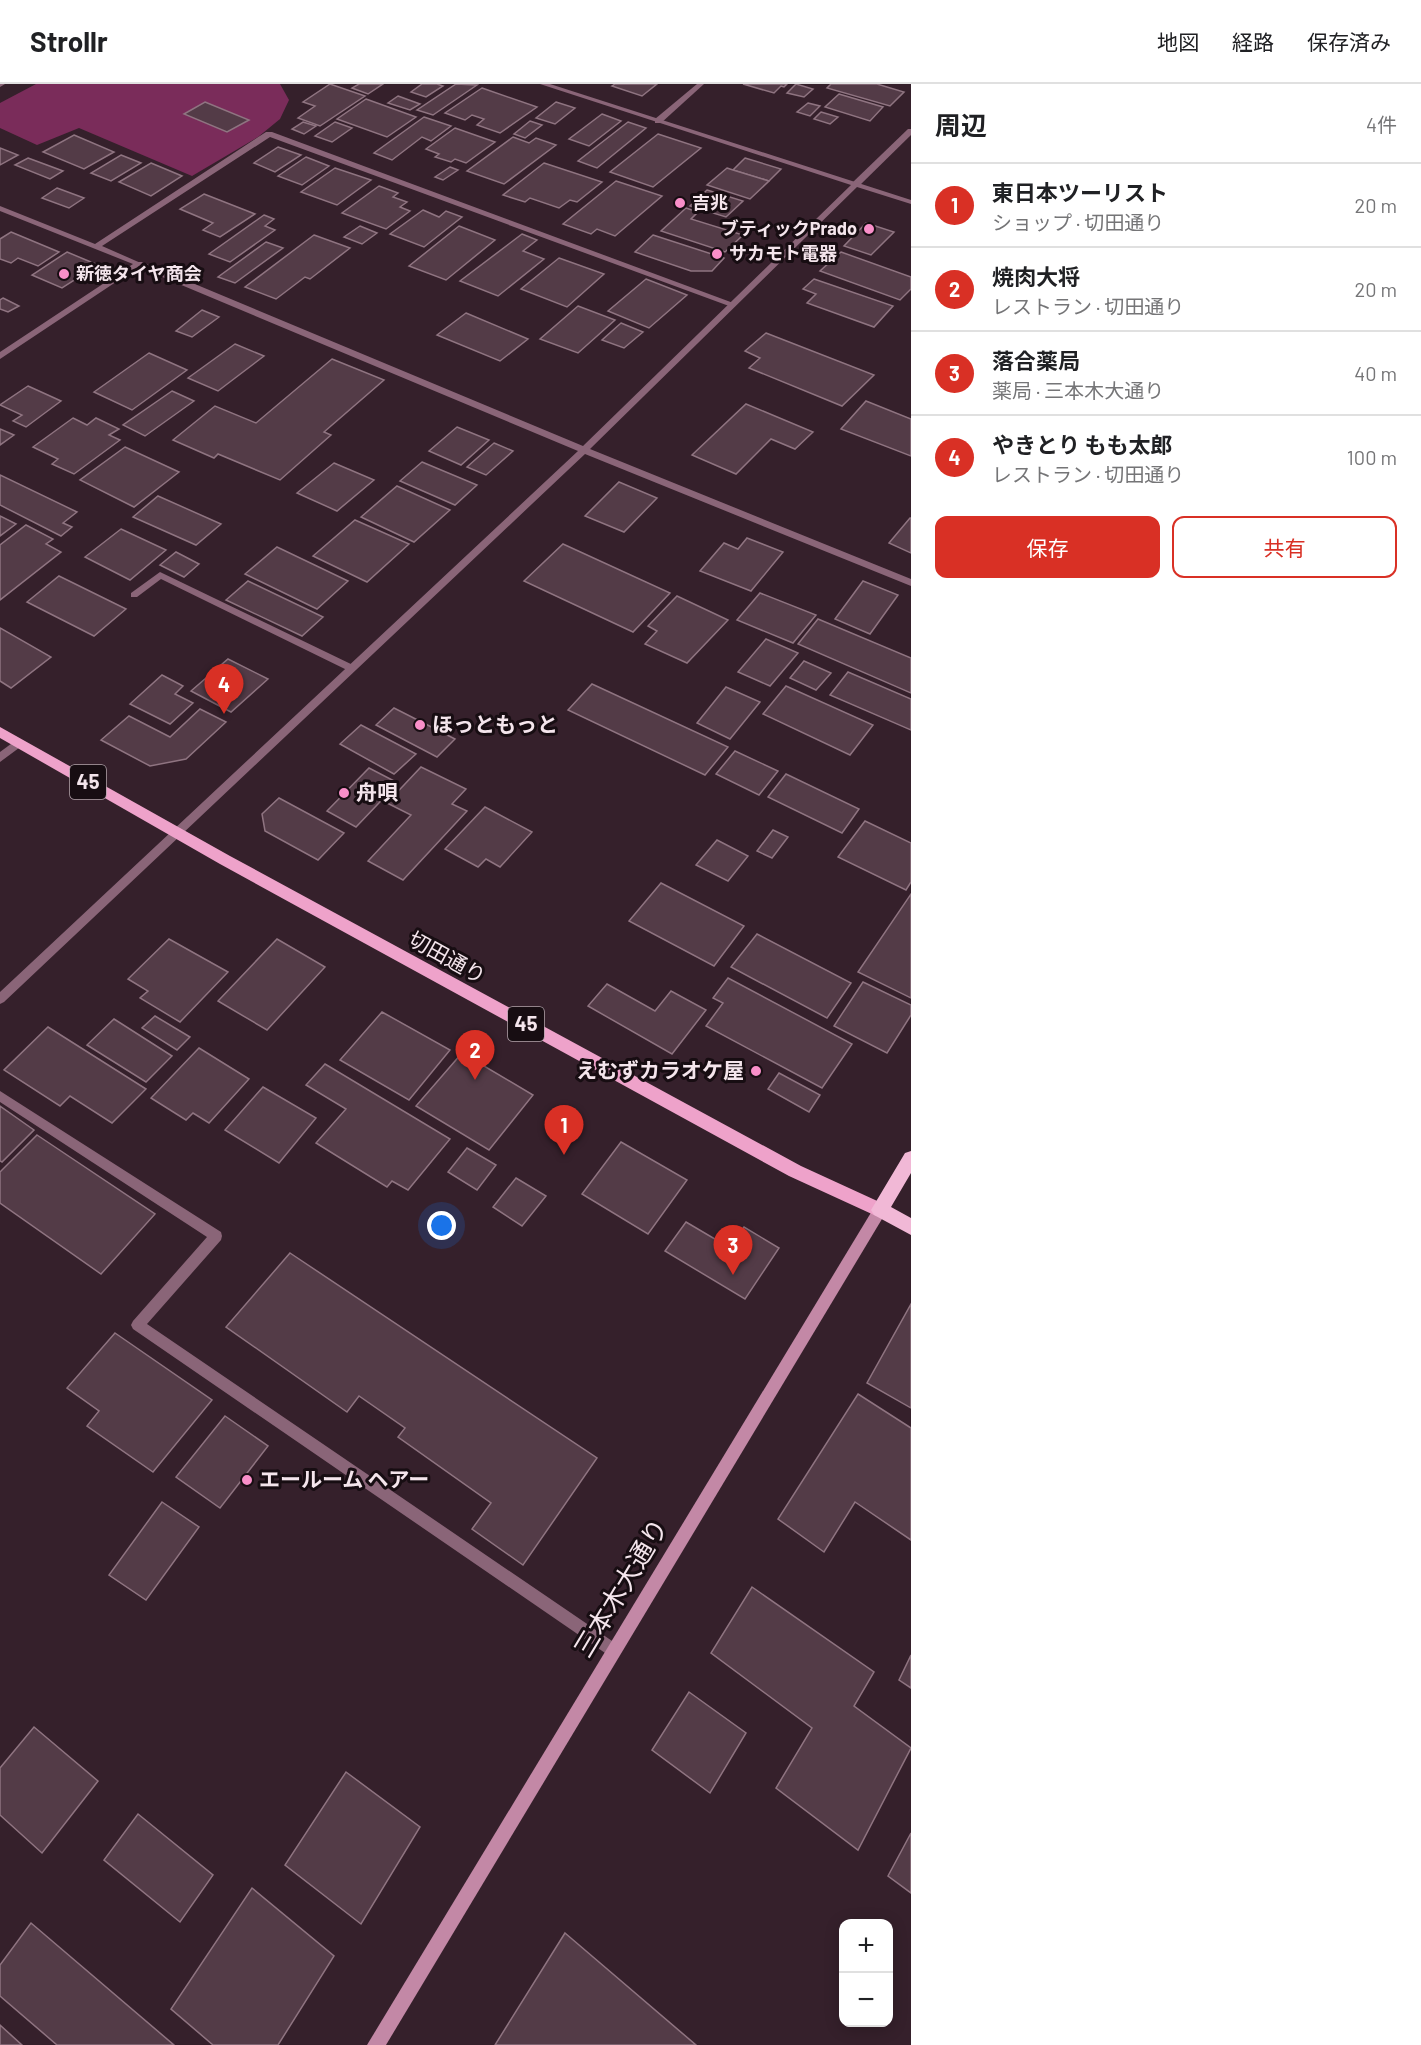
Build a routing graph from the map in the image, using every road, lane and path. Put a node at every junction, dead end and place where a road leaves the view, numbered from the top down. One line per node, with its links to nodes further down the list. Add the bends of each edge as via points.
1 (543, 84): 3 (street)
2 (701, 84): 3 (street)
3 (658, 121): 5 (street)
4 (911, 131): 5 (street)
5 (856, 184): 6 (street); 10 (street)
6 (911, 202)
7 (0, 208): 8 (street)
8 (95, 247): 9 (street); 10 (street, via 269,134)
9 (139, 264): 11 (street); 12 (street)
10 (732, 304): 12 (street)
11 (0, 356)
12 (584, 450): 13 (street); 15 (street)
13 (911, 584)
14 (134, 595): 15 (street, via 160,575)
15 (351, 668): 19 (street)
16 (0, 732): 17 (main road, 切田通り / 45)
17 (19, 742): 18 (street); 19 (main road, 切田通り / 45)
18 (0, 758)
19 (175, 833): 20 (street); 23 (main road, 切田通り / 45, via 784,1165)
20 (0, 999)
21 (0, 1096): 25 (street, via 216,1236 138,1325)
22 (911, 1158): 23 (highway, 三本木大通り)
23 (880, 1210): 24 (highway); 25 (main road, 三本木大通り)
24 (911, 1227)
25 (613, 1650): 26 (main road, 三本木大通り)
26 (375, 2045)

